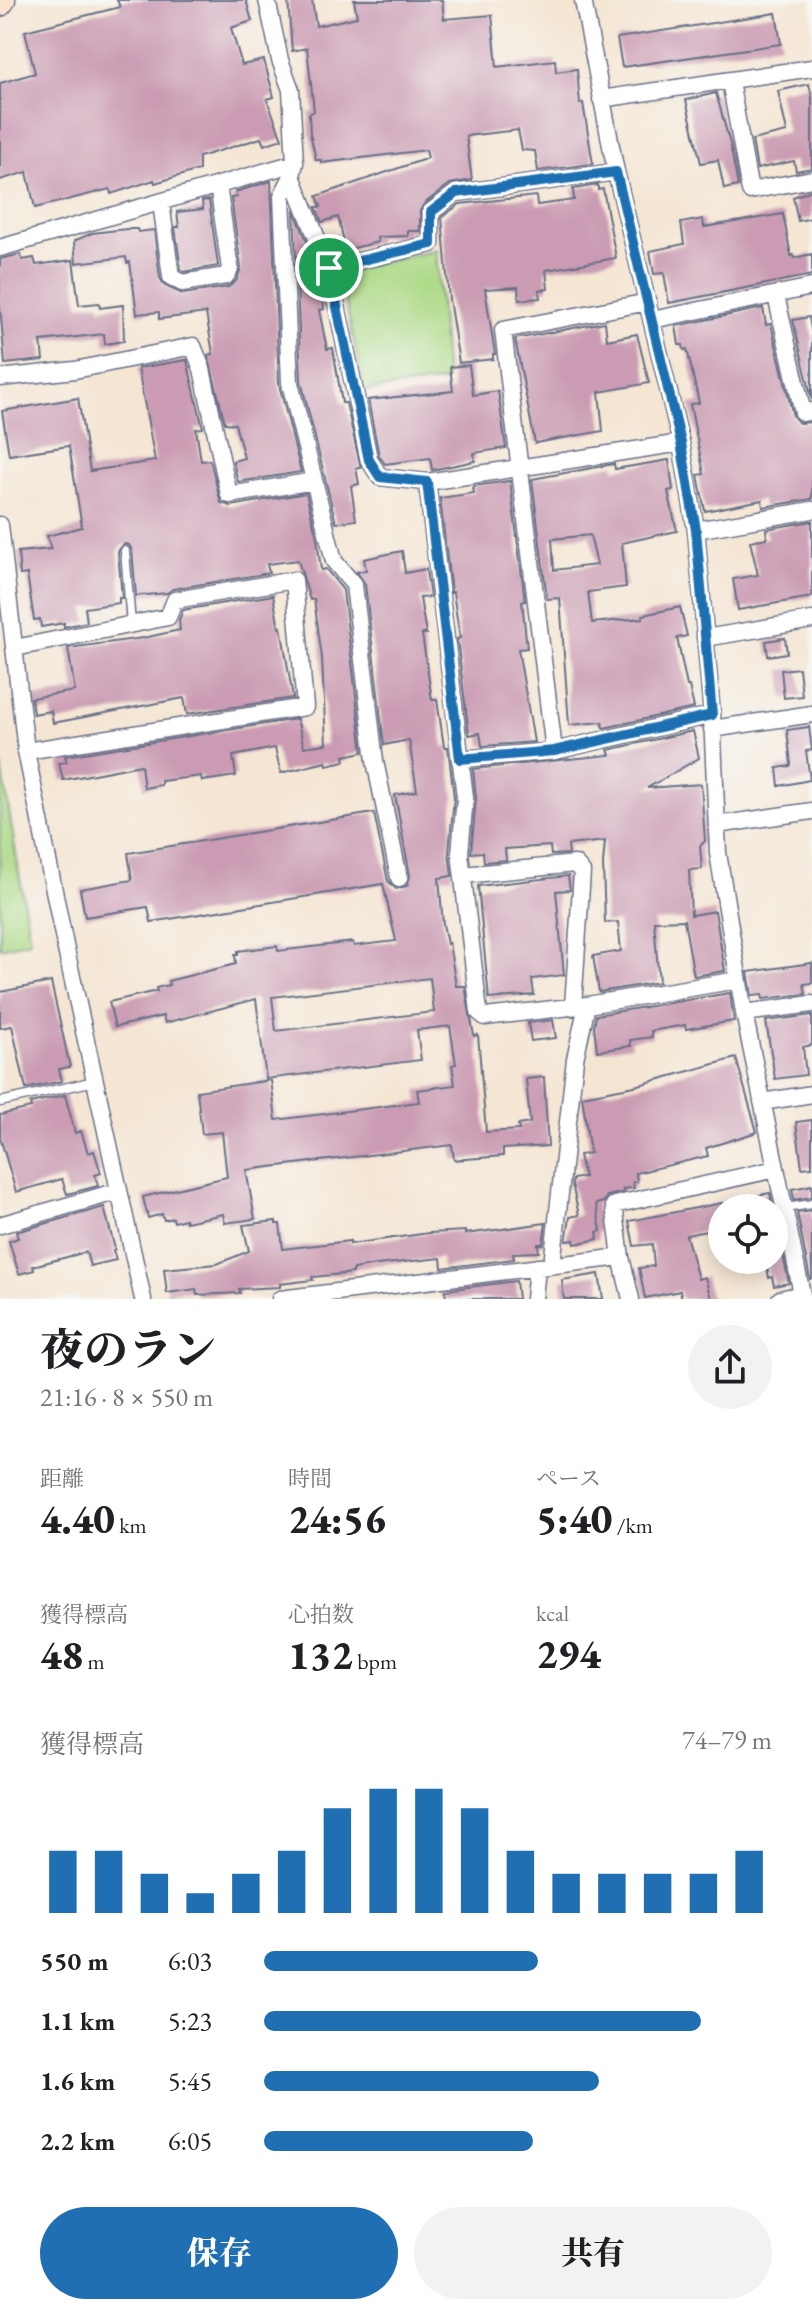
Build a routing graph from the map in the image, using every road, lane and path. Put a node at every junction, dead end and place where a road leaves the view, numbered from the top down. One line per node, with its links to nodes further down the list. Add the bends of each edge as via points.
1 (267, 0): 6 (street, via 291,90)
2 (583, 0): 5 (street)
3 (812, 68): 4 (street)
4 (730, 81): 5 (street); 8 (street, via 750,191)
5 (601, 99): 7 (street)
6 (294, 170): 9 (street); 12 (street); 21 (street, via 282,196 290,383)
7 (616, 172): 12 (street, via 456,193 431,212 431,244); 15 (street)
8 (812, 179)
9 (218, 185): 10 (street); 10 (street, via 230,269 226,276 182,283 171,277)
10 (161, 202): 11 (street)
11 (0, 248)
12 (329, 268): 22 (street, via 369,460 380,477)
13 (812, 287): 14 (street)
14 (776, 296): 16 (street); 18 (street, via 803,413)
15 (648, 302): 16 (street); 20 (street, via 503,330)
16 (652, 320): 19 (street)
17 (0, 378): 21 (street, via 75,370 193,346 229,495)
18 (812, 411)
19 (681, 443): 20 (street); 25 (street)
20 (519, 469): 22 (street); 34 (street)
21 (314, 481): 39 (street, via 334,561 354,585 375,761)
22 (427, 482): 35 (street)
23 (812, 510): 25 (street)
24 (0, 525): 30 (street)
25 (696, 530): 29 (street)
26 (125, 551): 28 (lane)
27 (812, 620): 29 (street)
28 (131, 624): 30 (street); 33 (street, via 168,617 175,600 294,580 305,707)
29 (705, 638): 32 (street)
30 (15, 648): 33 (street)
31 (812, 714): 32 (street)
32 (712, 722): 34 (street); 37 (street)
33 (26, 751): 44 (street)
34 (554, 751): 35 (street)
35 (460, 759): 38 (street, via 465,797)
36 (812, 811): 37 (street)
37 (717, 825): 40 (street)
38 (463, 875): 42 (street, via 479,1012 485,1017); 42 (street, via 575,864 582,872)
39 (399, 878)
40 (738, 980): 42 (street); 43 (street)
41 (812, 1004): 43 (street)
42 (580, 1006): 56 (street)
43 (744, 1013): 47 (street)
44 (95, 1081): 46 (lane); 49 (street)
45 (812, 1094): 47 (street)
46 (0, 1102)
47 (762, 1102): 48 (street)
48 (776, 1169): 50 (street); 55 (street, via 614,1205)
49 (119, 1191): 53 (street); 58 (street)
50 (781, 1194)
51 (812, 1204): 52 (lane)
52 (788, 1207)
53 (0, 1225)
54 (788, 1227): 57 (street)
55 (621, 1257): 56 (street); 61 (street)
56 (545, 1266): 59 (street); 60 (street)
57 (803, 1296): 62 (street)
58 (143, 1299)
59 (280, 1299)
60 (534, 1299)
61 (631, 1299)
62 (780, 1299)

